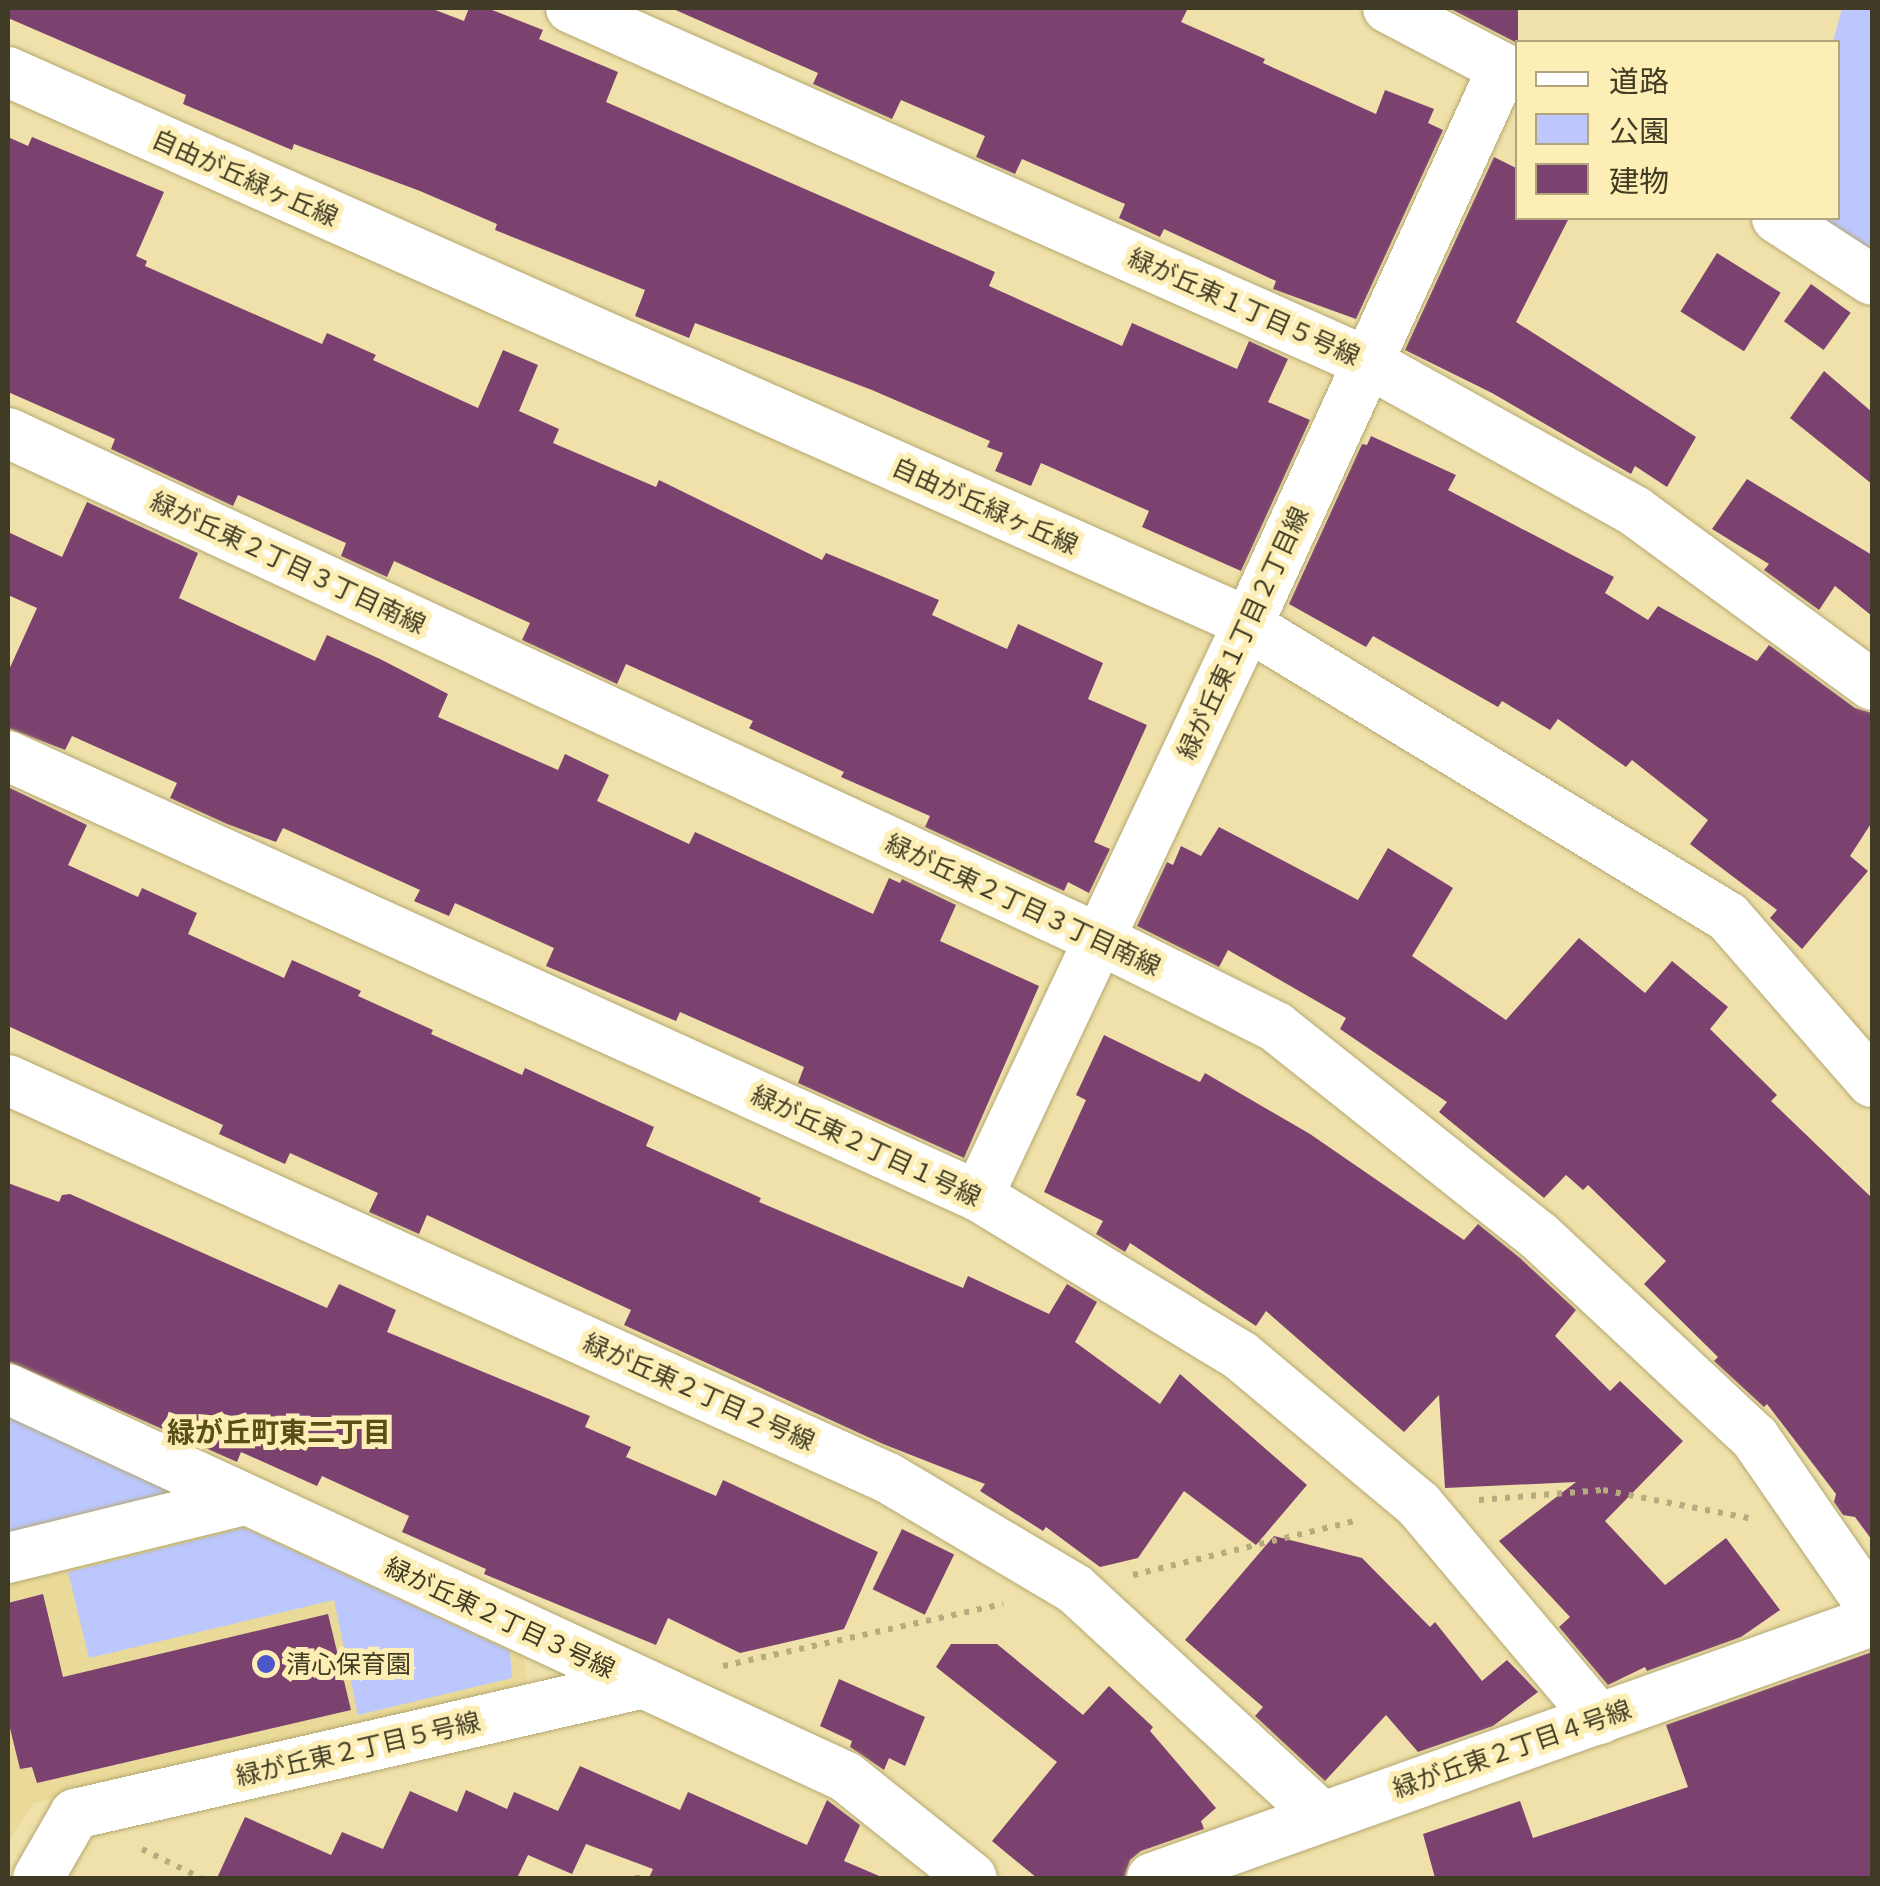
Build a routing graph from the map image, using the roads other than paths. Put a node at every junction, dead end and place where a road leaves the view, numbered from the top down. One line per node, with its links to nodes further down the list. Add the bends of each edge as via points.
1 (571, 8): 7 (street, 緑が丘東１丁目５号線)
2 (1388, 8): 4 (street)
3 (8, 72): 9 (street, 自由が丘緑ヶ丘線)
4 (1510, 72): 7 (street, 緑が丘東１丁目２丁目線)
5 (1780, 220): 6 (street)
6 (1872, 280)
7 (1368, 362): 9 (street, 緑が丘東１丁目２丁目線); 10 (street, 緑が丘東１丁目５号線, via 1636,512)
8 (8, 433): 12 (street, 緑が丘東２丁目３丁目南線)
9 (1247, 626): 12 (street, 緑が丘東１丁目２丁目線); 14 (street, 自由が丘緑ヶ丘線, via 1728,917)
10 (1872, 685)
11 (8, 756): 15 (street, 緑が丘東２丁目１号線)
12 (1099, 938): 15 (street, 緑が丘東１丁目２丁目線); 19 (street, 緑が丘東２丁目３丁目南線, via 1276,1028 1539,1236 1755,1438)
13 (8, 1080): 23 (street, 緑が丘東２丁目２号線, via 888,1478 1075,1589)
14 (1872, 1082)
15 (978, 1196): 22 (street, 緑が丘東２丁目１号線, via 1241,1356 1419,1505)
16 (8, 1390): 17 (street, 緑が丘東２丁目３号線)
17 (244, 1500): 18 (street); 21 (street, 緑が丘東２丁目３号線)
18 (8, 1558)
19 (1872, 1607)
20 (1872, 1621): 22 (street, 緑が丘東２丁目４号線)
21 (640, 1684): 24 (street, 緑が丘東２丁目５号線, via 74,1814); 25 (street, 緑が丘東２丁目３号線, via 846,1777)
22 (1599, 1719): 23 (street, 緑が丘東２丁目４号線)
23 (1320, 1816): 26 (street, 緑が丘東２丁目４号線)
24 (38, 1878)
25 (972, 1878)
26 (1152, 1878)

